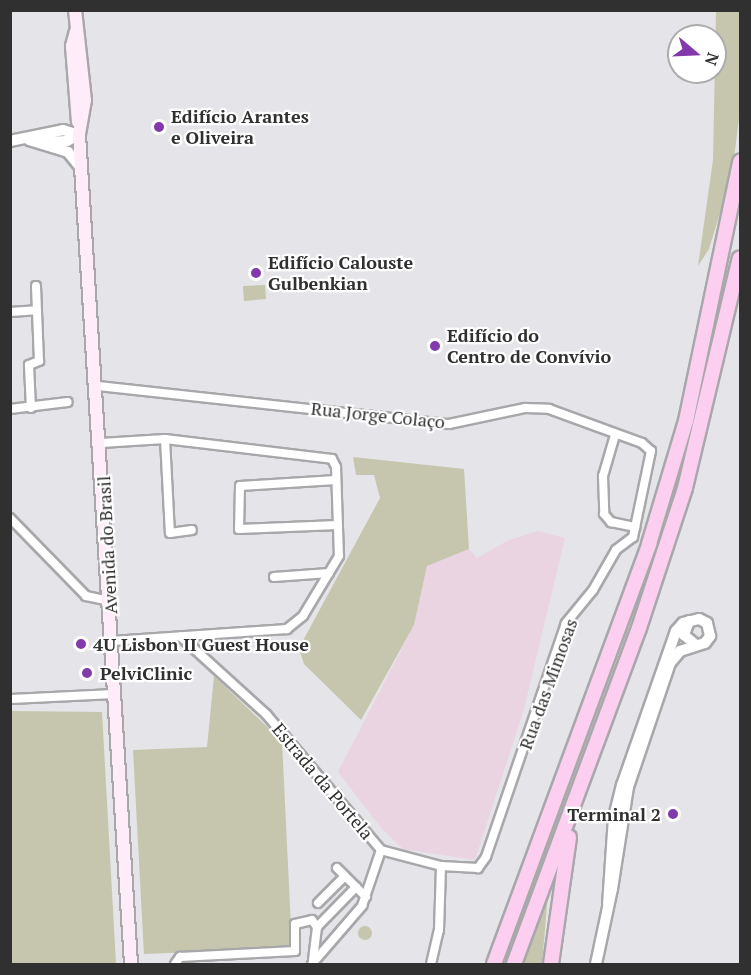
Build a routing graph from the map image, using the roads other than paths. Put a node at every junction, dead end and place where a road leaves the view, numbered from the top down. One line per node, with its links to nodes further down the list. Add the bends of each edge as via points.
1 (75, 10): 2 (main road, Avenida do Brasil, via 85,100)
2 (79, 130): 3 (street, via 63,130); 5 (street, via 67,141); 7 (main road, Avenida do Brasil)
3 (28, 140): 4 (street); 5 (street)
4 (10, 141)
5 (41, 142): 7 (street, via 73,155)
6 (741, 162): 52 (highway, via 686,421 649,543)
7 (81, 171): 12 (main road, Avenida do Brasil)
8 (741, 258): 34 (highway, via 685,488)
9 (36, 285): 10 (street)
10 (36, 310): 11 (street); 14 (street, via 39,361 29,366)
11 (10, 312)
12 (98, 386): 16 (street, Rua Jorge Colaço, via 449,424 525,408 549,409); 18 (main road, Avenida do Brasil)
13 (68, 402): 14 (street)
14 (31, 408): 15 (street)
15 (10, 409)
16 (615, 435): 19 (street, Rua Jorge Colaço); 23 (street, via 603,476 604,514 611,522)
17 (165, 439): 18 (street); 20 (street, via 332,459); 24 (street, via 170,533)
18 (101, 443): 27 (main road, Avenida do Brasil)
19 (650, 448): 23 (street, Rua das Mimosas, via 652,456)
20 (336, 480): 22 (street); 22 (street, via 240,486 239,529)
21 (10, 518): 27 (street, via 86,596)
22 (338, 525): 25 (street, via 339,556)
23 (635, 527): 36 (street, Rua das Mimosas, via 630,541 616,550 593,590 566,623)
24 (192, 530)
25 (329, 573): 26 (street); 29 (street, via 303,616 287,629)
26 (274, 577)
27 (110, 601): 30 (main road, Avenida do Brasil)
28 (690, 621): 31 (street, via 684,635); 31 (street, via 699,619 709,627 708,640); 43 (street, via 683,623 673,637 617,800)
29 (181, 637): 30 (street); 35 (street, Estrada da Portela, via 266,714)
30 (112, 641): 32 (main road, Avenida do Brasil)
31 (696, 645): 43 (street, via 680,651 666,673 628,787)
32 (115, 694): 33 (street); 49 (main road, Avenida do Brasil)
33 (10, 699)
34 (574, 805): 53 (highway); 54 (highway)
35 (381, 850): 37 (street, Estrada da Portela); 41 (street)
36 (486, 857): 37 (street, Estrada da Portela, via 478,868)
37 (441, 866): 51 (street, via 438,930)
38 (337, 868): 39 (street)
39 (345, 876): 40 (street); 42 (street)
40 (356, 887): 41 (street); 44 (street)
41 (366, 897): 48 (street)
42 (318, 903)
43 (608, 904): 55 (street)
44 (317, 927): 45 (street, via 312,920 295,924 295,951); 48 (street)
45 (248, 954): 46 (street); 50 (street)
46 (225, 960): 47 (street)
47 (177, 961)
48 (313, 962)
49 (131, 964)
50 (251, 964)
51 (431, 964)
52 (494, 964)
53 (514, 964)
54 (551, 964)
55 (596, 964)

